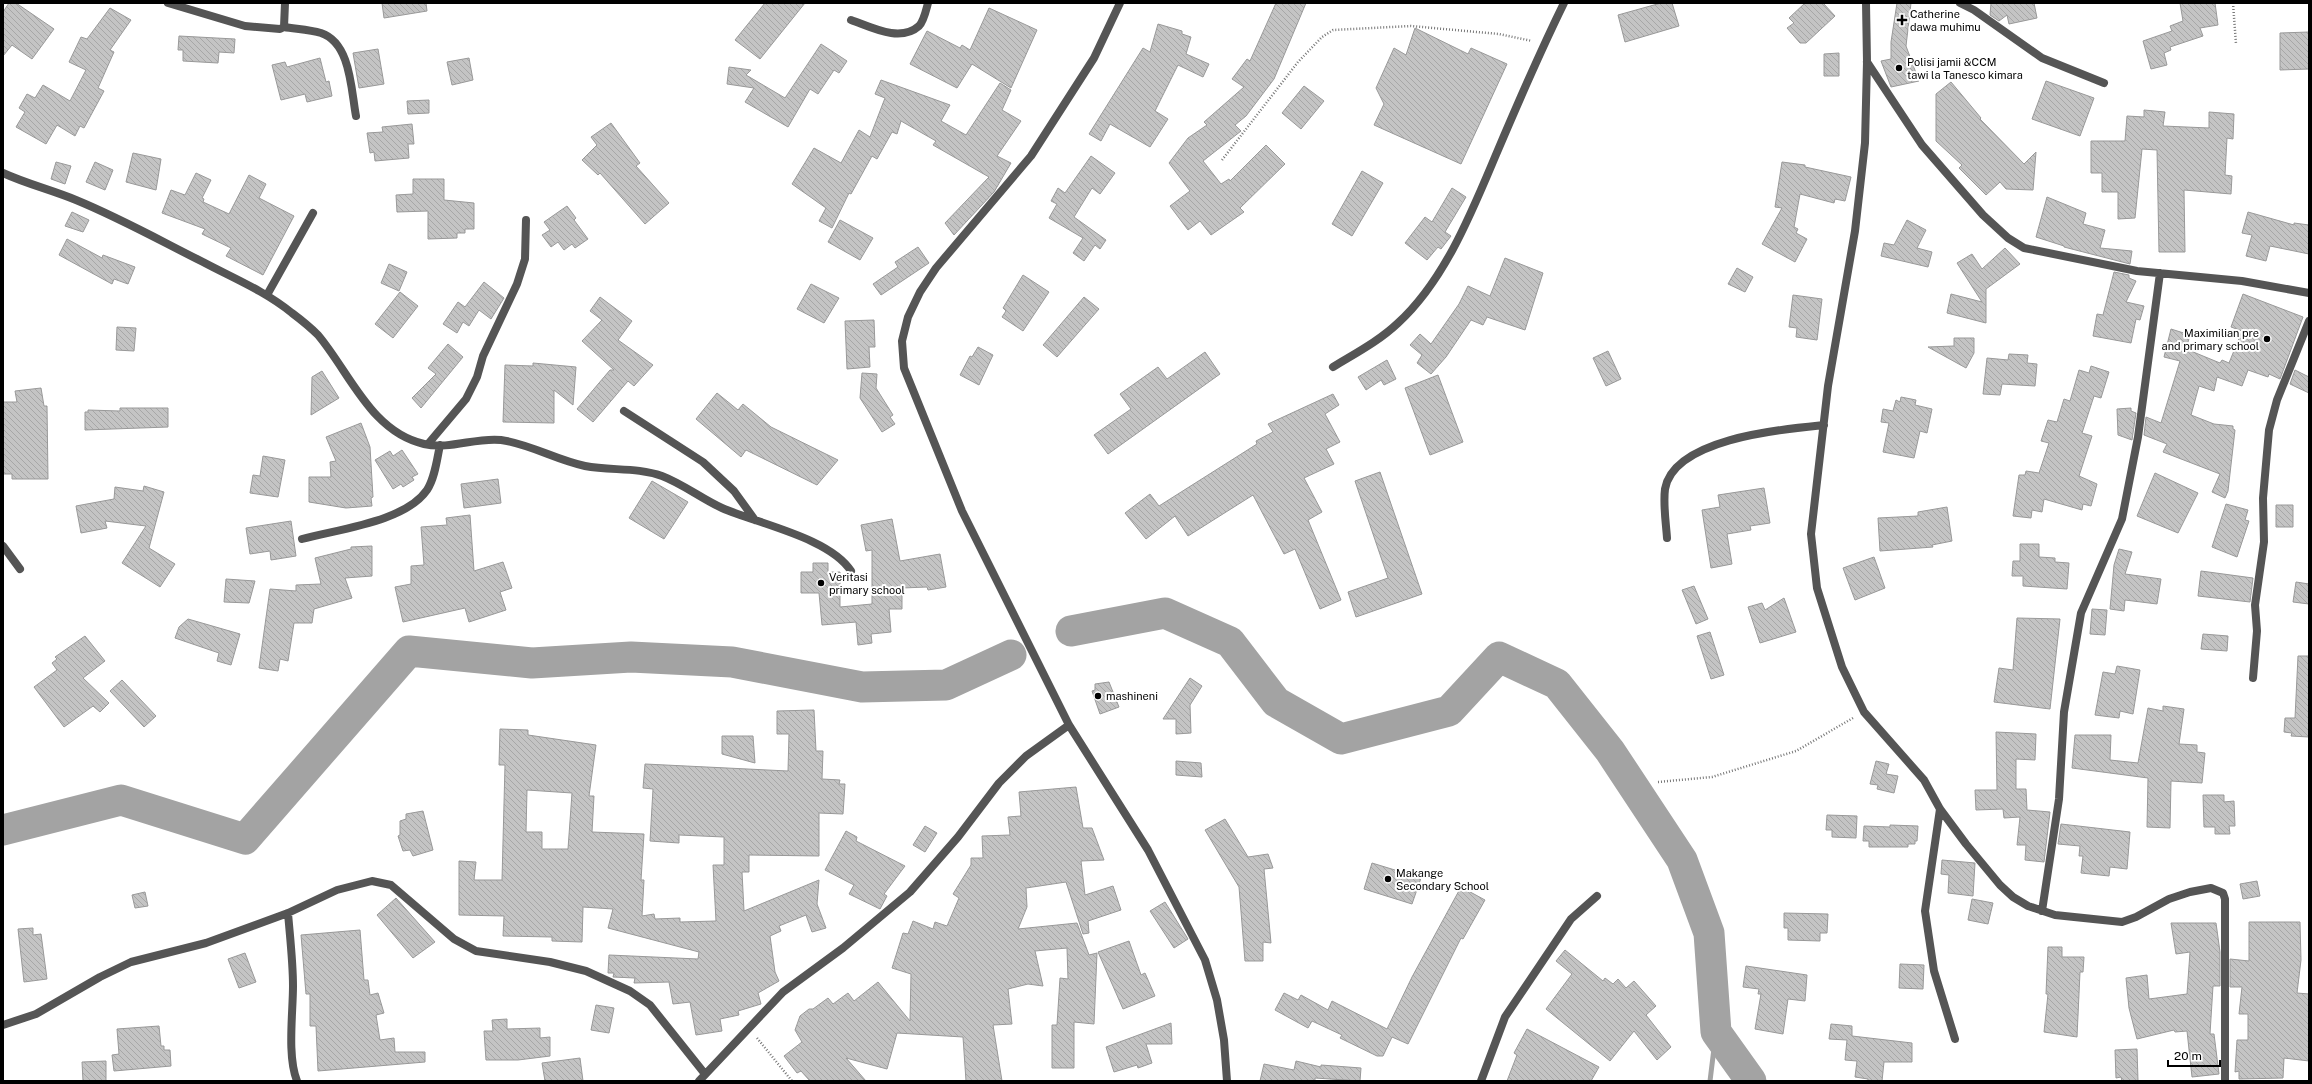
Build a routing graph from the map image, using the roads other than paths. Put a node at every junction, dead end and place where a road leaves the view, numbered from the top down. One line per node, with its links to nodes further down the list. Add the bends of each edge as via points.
1 (168, 3): 9 (street, via 245,26 280,29)
2 (285, 3): 9 (street)
3 (928, 3): 8 (street, via 920,25 908,32 889,34)
4 (1120, 3): 32 (street, via 1094,58 1031,156 936,268 924,286 908,317 902,341 904,368 962,511)
5 (1564, 3): 20 (street, via 1464,230 1435,277 1399,322 1380,339)
6 (1866, 3): 10 (street)
7 (1960, 3): 11 (street, via 2042,58)
8 (851, 20)
9 (284, 27): 12 (street, via 322,33 333,40 345,56)
10 (1867, 62): 16 (street, via 1922,145 2008,238 2024,248); 22 (street, via 1865,144 1858,207 1828,386)
11 (2104, 83)
12 (356, 116)
13 (3, 173): 18 (street, via 73,198 118,218)
14 (313, 213): 18 (street)
15 (526, 220): 23 (street, via 525,259 517,284 483,356 477,377 466,399)
16 (2160, 273): 17 (street, via 2242,281); 35 (street, via 2138,437 2122,519 2081,613 2064,712 2059,799)
17 (2309, 293)
18 (267, 295): 23 (street, via 317,334 377,417 399,435)
19 (2309, 321): 31 (street, via 2268,430 2263,498 2264,542 2255,605 2257,631)
20 (1333, 367)
21 (624, 411): 25 (street, via 703,462 734,491)
22 (1824, 425): 26 (street, via 1758,432 1720,443 1687,460 1673,474 1665,488); 33 (street, via 1811,534 1818,588 1842,667 1864,712 1924,780)
23 (428, 444): 24 (street)
24 (440, 445): 25 (street, via 501,440 587,467 641,470 663,476 721,508); 27 (street, via 427,489 416,501 400,511 371,522)
25 (756, 521): 30 (street, via 824,546 844,560)
26 (1667, 538)
27 (302, 539)
28 (3, 546): 29 (street)
29 (20, 569)
30 (851, 571)
31 (2253, 678)
32 (1069, 725): 39 (street, via 1026,756 1000,783 910,892 843,948 783,992); 42 (street, via 1148,850 1205,960 1217,1000 1224,1040)
33 (1940, 809): 35 (street, via 2000,885 2013,897); 38 (street, via 1925,910 1934,971)
34 (1597, 896): 43 (street, via 1571,919 1505,1017)
35 (2042, 911): 44 (street, via 2055,915 2122,922 2169,899 2190,892 2211,888 2223,893)
36 (288, 913): 37 (street, via 206,943 131,962 100,976 36,1014); 39 (street, via 344,888 372,881 391,885 454,939 476,951 550,962 586,971 630,991 650,1005); 40 (street, via 293,985 293,1057)
37 (3, 1025)
38 (1955, 1039)
39 (705, 1074): 41 (street)
40 (297, 1081)
41 (699, 1081)
42 (1227, 1081)
43 (1481, 1081)
44 (2225, 1081)

